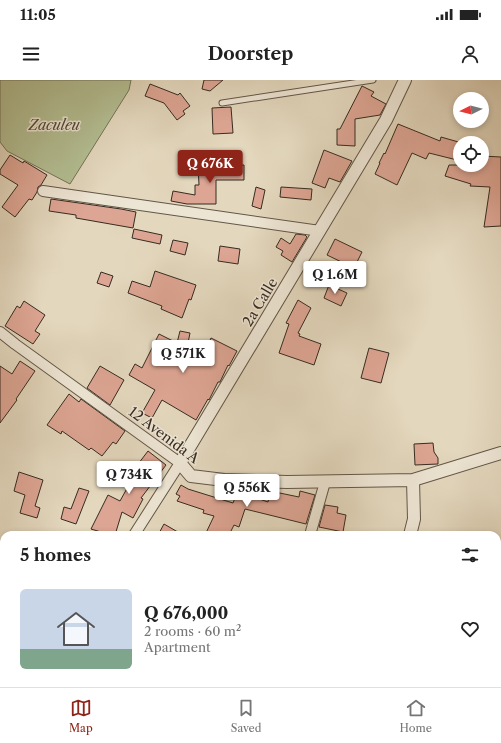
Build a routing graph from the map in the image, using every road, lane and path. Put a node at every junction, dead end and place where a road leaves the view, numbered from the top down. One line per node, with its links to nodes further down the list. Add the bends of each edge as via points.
1 (373, 80): 3 (lane)
2 (404, 80): 5 (street, 2a Calle, via 386,120)
3 (222, 103)
4 (43, 191): 5 (street)
5 (320, 231): 8 (street, 2a Calle)
6 (0, 332): 8 (street, 12 Avenida A)
7 (501, 453): 9 (street, 12 Avenida A)
8 (180, 463): 10 (street, 12 Avenida A, via 192,476 200,478); 11 (street, 2a Calle)
9 (413, 480): 10 (street, 12 Avenida A); 13 (street, via 414,519)
10 (325, 482): 12 (street)
11 (137, 531)
12 (311, 531)
13 (411, 531)

